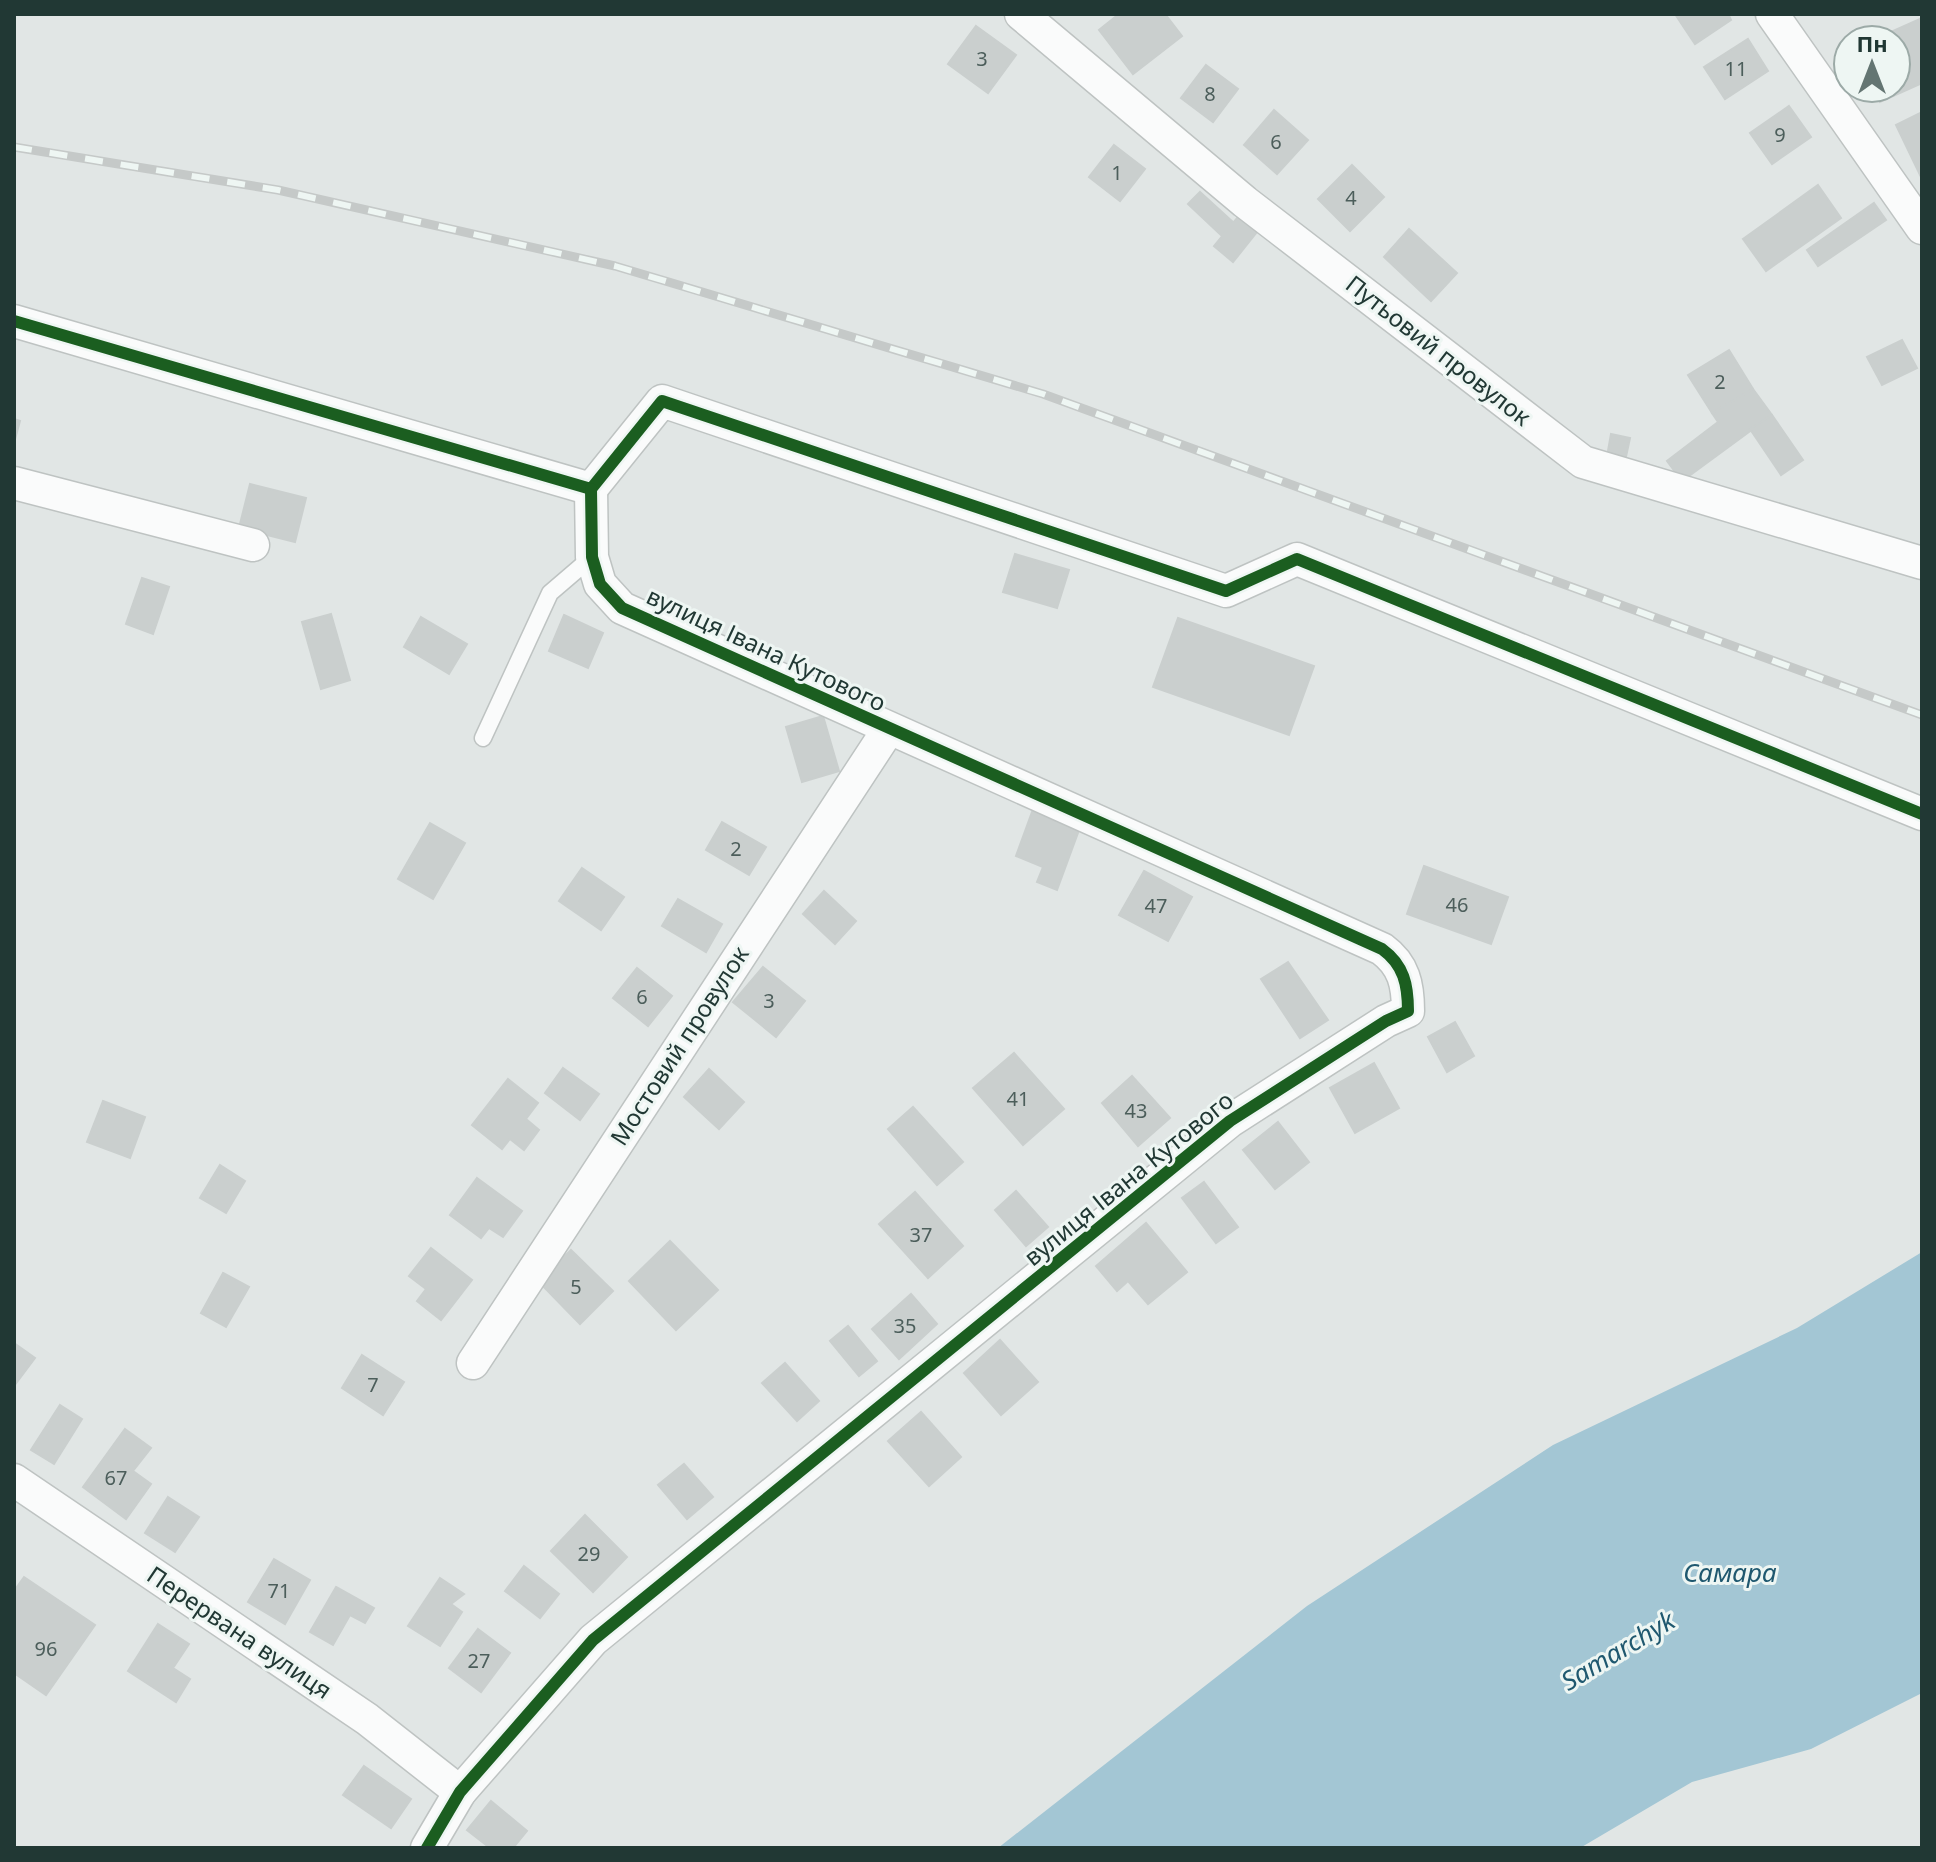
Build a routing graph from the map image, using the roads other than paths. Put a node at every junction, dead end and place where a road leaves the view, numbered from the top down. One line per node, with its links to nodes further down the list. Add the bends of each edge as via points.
1 (1021, 14): 9 (street, Путьовий провулок, via 1245,202 1583,462)
2 (1772, 14): 3 (street)
3 (1922, 228)
4 (14, 321): 6 (street)
5 (14, 483): 7 (street)
6 (591, 489): 8 (street, вулиця Івана Кутового); 12 (street, via 662,401 1226,591 1297,559)
7 (253, 545)
8 (592, 557): 10 (street, вулиця Івана Кутового, via 600,584 622,608); 11 (lane, via 550,593)
9 (1922, 563)
10 (888, 730): 13 (street, Мостовий провулок); 15 (street, вулиця Івана Кутового, via 1382,949 1404,974 1408,1011 1230,1121 593,1640)
11 (483, 738)
12 (1922, 814)
13 (473, 1363)
14 (14, 1480): 15 (street, Перервана вулиця, via 367,1719)
15 (460, 1792): 16 (street, вулиця Івана Кутового)
16 (427, 1848)

